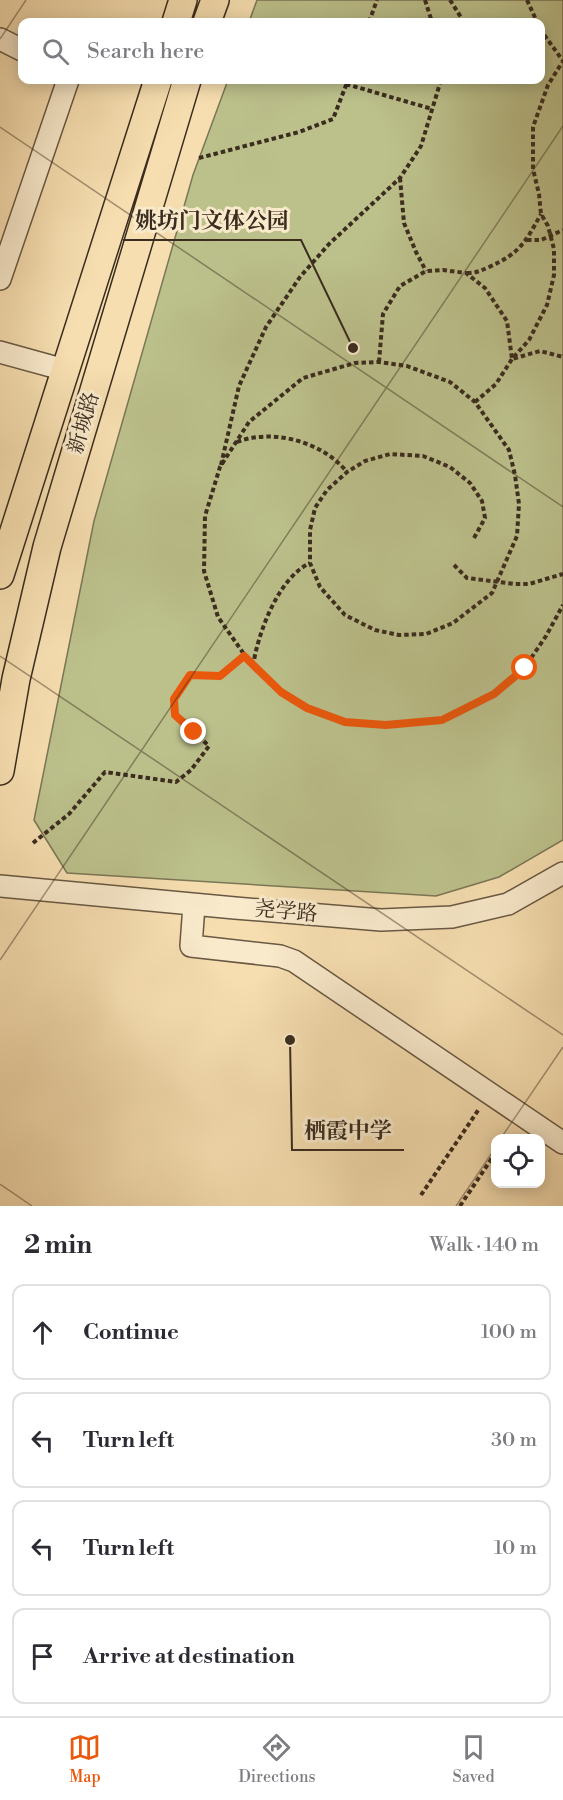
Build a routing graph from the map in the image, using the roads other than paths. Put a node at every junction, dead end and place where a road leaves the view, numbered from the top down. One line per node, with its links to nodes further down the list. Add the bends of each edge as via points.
1 (183, 0): 3 (main road)
2 (215, 0): 4 (main road)
3 (177, 18)
4 (208, 18)
5 (0, 39): 6 (street)
6 (18, 48)
7 (67, 84): 10 (street)
8 (157, 84): 12 (main road, 新城路)
9 (186, 84): 14 (main road, 新城路, via 47,547 16,679)
10 (0, 279)
11 (0, 352): 12 (street)
12 (65, 370): 13 (main road, 新城路)
13 (0, 575)
14 (0, 771)
15 (563, 873): 17 (street, 尧学路, via 508,904 452,917 381,920)
16 (0, 886): 17 (street, 尧学路)
17 (195, 904): 18 (street, via 191,946 294,961)
18 (563, 1143)

